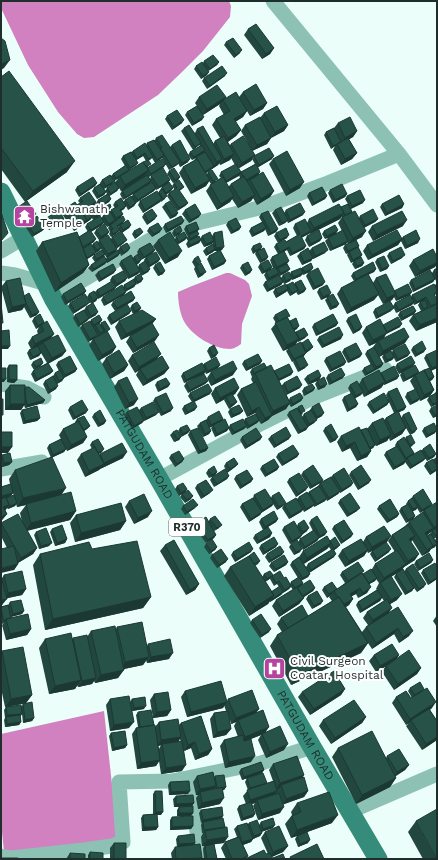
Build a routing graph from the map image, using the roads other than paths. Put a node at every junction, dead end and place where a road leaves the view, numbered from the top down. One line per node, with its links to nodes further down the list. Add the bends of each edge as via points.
1 (273, 1): 2 (street)
2 (399, 154): 4 (street); 8 (street, via 263,207 185,226 150,240 78,283)
3 (1, 192): 5 (main road, PATGUDAM ROAD / R370)
4 (437, 205)
5 (23, 238): 6 (street); 8 (main road, PATGUDAM ROAD / R370)
6 (1, 251)
7 (1, 273): 8 (street, via 15,275)
8 (50, 292): 14 (main road, PATGUDAM ROAD / R370)
9 (385, 369): 14 (street, via 312,398)
10 (1, 384): 11 (street, via 27,388)
11 (44, 397)
12 (42, 462): 13 (street)
13 (1, 469)
14 (159, 479): 15 (main road, PATGUDAM ROAD / R370)
15 (312, 747): 17 (street, via 261,763); 18 (main road, PATGUDAM ROAD / R370)
16 (437, 774): 18 (street)
17 (189, 778): 19 (street, via 172,781 119,782 123,842); 21 (street)
18 (351, 811): 22 (main road, PATGUDAM ROAD / R370)
19 (85, 854): 20 (street, via 11,858)
20 (1, 856)
21 (201, 859)
22 (378, 859)

